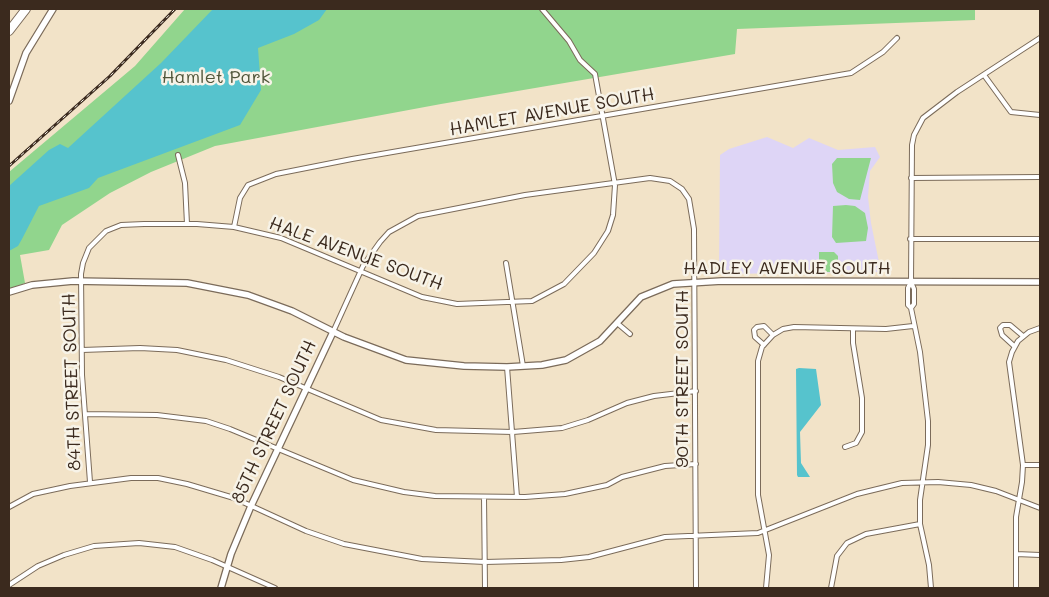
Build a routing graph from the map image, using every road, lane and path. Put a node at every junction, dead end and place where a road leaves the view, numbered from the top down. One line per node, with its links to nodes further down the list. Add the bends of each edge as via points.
1 (26, 9): 4 (highway)
2 (53, 9): 8 (street, via 26,53)
3 (542, 9): 10 (street, HALE AVENUE SOUTH, via 594,74)
4 (9, 31)
5 (897, 38): 10 (street, HAMLET AVENUE SOUTH, via 883,52 851,73)
6 (1040, 38): 7 (street)
7 (984, 75): 9 (street, via 1011,112); 13 (street, via 923,118 912,145)
8 (9, 101)
9 (1040, 115)
10 (603, 117): 15 (street, HALE AVENUE SOUTH); 17 (street, HAMLET AVENUE SOUTH, via 352,158 276,174 248,185 240,198)
11 (178, 156): 16 (street, via 185,183)
12 (1040, 177): 13 (street)
13 (911, 178): 18 (street)
14 (667, 180): 15 (street, 85TH STREET SOUTH, via 650,178); 23 (street, 90TH STREET SOUTH, via 682,189 691,204)
15 (615, 183): 21 (street, 85TH STREET SOUTH, via 525,195 418,216 389,232); 27 (street, HALE AVENUE SOUTH, via 611,223 594,253 564,284 532,301)
16 (187, 224): 17 (street, HALE AVENUE SOUTH); 22 (street, HALE AVENUE SOUTH, via 121,225 106,230 86,253 82,263)
17 (234, 228): 21 (street, HALE AVENUE SOUTH, via 281,238)
18 (910, 239): 19 (street); 24 (street)
19 (1040, 239)
20 (506, 263): 27 (street)
21 (361, 271): 27 (street, HALE AVENUE SOUTH, via 441,301 466,304); 32 (street, 85TH STREET SOUTH)
22 (82, 281): 26 (street, HADLEY AVENUE SOUTH, via 50,282); 32 (street, HADLEY AVENUE SOUTH, via 187,283 221,289 292,311); 38 (street, 84TH STREET SOUTH)
23 (695, 282): 24 (street, HADLEY AVENUE SOUTH); 28 (street, HADLEY AVENUE SOUTH, via 673,284 647,293); 42 (street, 90TH STREET SOUTH)
24 (911, 282): 25 (street, HADLEY AVENUE SOUTH); 29 (street, via 914,289)
25 (1040, 282)
26 (9, 292)
27 (513, 302): 39 (street)
28 (617, 323): 33 (street); 39 (street, HADLEY AVENUE SOUTH, via 600,341 566,360)
29 (913, 326): 31 (street, via 886,330); 51 (street, via 920,352 928,421)
30 (1040, 328): 35 (street)
31 (853, 329): 34 (street, via 794,327); 45 (street, via 863,427 856,443)
32 (333, 332): 40 (street, HADLEY AVENUE SOUTH, via 406,360); 41 (street, 85TH STREET SOUTH)
33 (630, 334)
34 (773, 335): 36 (street); 36 (street, via 764,326 756,327 755,337)
35 (1023, 336): 37 (street); 37 (street, via 1010,325 1000,328 1002,335)
36 (764, 345): 59 (street, via 758,361 758,496)
37 (1014, 346): 48 (street, via 1009,367)
38 (82, 350): 41 (street, via 140,348 188,352 245,365); 43 (street, 84TH STREET SOUTH)
39 (523, 366): 40 (street, HADLEY AVENUE SOUTH)
40 (507, 367): 44 (street)
41 (306, 389): 44 (street, via 381,420 436,430); 46 (street, 85TH STREET SOUTH)
42 (696, 390): 44 (street, via 627,403 562,428); 47 (street, 90TH STREET SOUTH)
43 (85, 414): 46 (street, via 157,415 206,421); 50 (street, 84TH STREET SOUTH)
44 (513, 432): 53 (street)
45 (845, 447)
46 (279, 449): 52 (street, via 371,485 435,496); 55 (street, 85TH STREET SOUTH)
47 (696, 464): 53 (street, via 665,466 622,477 607,485 565,494); 60 (street, 90TH STREET SOUTH)
48 (1023, 465): 49 (street); 54 (street)
49 (1040, 465)
50 (90, 482): 55 (street, via 158,478 187,484); 56 (street, via 33,494)
51 (923, 482): 54 (street, via 971,484); 58 (street); 59 (street, via 880,487 857,494)
52 (484, 497): 53 (street); 63 (street)
53 (517, 497)
54 (1019, 499): 57 (street); 61 (street)
55 (251, 506): 63 (street, via 306,531 373,551 431,560); 64 (street, 85TH STREET SOUTH)
56 (9, 507)
57 (1040, 508)
58 (920, 524): 71 (street, via 866,534 847,543 837,556); 72 (street, via 929,565)
59 (766, 531): 60 (street); 70 (street, via 769,555)
60 (697, 537): 63 (street, via 665,537 588,557); 69 (street, 90TH STREET SOUTH)
61 (1016, 554): 62 (street); 73 (street)
62 (1040, 555)
63 (485, 562): 68 (street)
64 (227, 567): 65 (street, via 175,547 139,542 103,545 56,558); 66 (street, 85TH STREET SOUTH); 67 (street)
65 (9, 585)
66 (221, 588)
67 (275, 588)
68 (485, 588)
69 (696, 588)
70 (766, 588)
71 (831, 588)
72 (930, 588)
73 (1016, 588)

